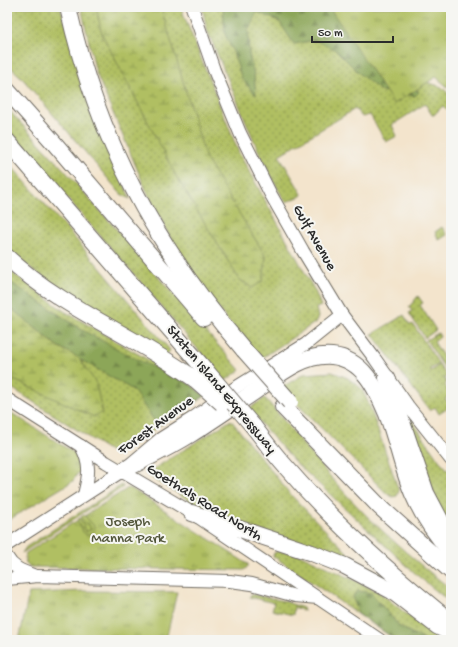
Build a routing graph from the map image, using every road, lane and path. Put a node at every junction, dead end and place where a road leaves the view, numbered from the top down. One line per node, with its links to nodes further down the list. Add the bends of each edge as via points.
1 (68, 7): 7 (highway, via 94,100 134,192 181,269)
2 (192, 7): 6 (street, Gulf Avenue, via 240,133 302,251)
3 (7, 90): 7 (highway)
4 (7, 141): 8 (highway, Staten Island Expressway)
5 (7, 257): 8 (highway, via 50,291 169,361)
6 (342, 315): 9 (street, Gulf Avenue); 13 (street, Forest Avenue, via 306,344 235,388 160,440)
7 (241, 352): 20 (highway, via 326,451 379,506)
8 (202, 376): 24 (highway, Staten Island Expressway, bridge, via 222,402 250,428 325,509 398,579)
9 (387, 378): 12 (street, Gulf Avenue); 16 (highway, via 426,493)
10 (7, 400): 11 (street, Goethals Road North)
11 (81, 446): 13 (street, Goethals Road North); 14 (street, via 89,470)
12 (451, 460)
13 (122, 471): 14 (street, Forest Avenue); 15 (street, Goethals Road North); 18 (highway, via 193,433 298,364 316,357 341,358 363,370 373,384 389,419 413,493 435,531)
14 (84, 495): 17 (street, Forest Avenue)
15 (192, 513): 23 (street, Goethals Road North); 25 (highway, via 345,566 392,591)
16 (451, 536)
17 (7, 544)
18 (451, 552)
19 (7, 557): 21 (street, via 20,570)
20 (451, 570)
21 (38, 576): 22 (street); 23 (street, via 230,580 295,596)
22 (7, 579)
23 (320, 598): 26 (street, Goethals Road North)
24 (451, 622)
25 (451, 633)
26 (380, 640)

